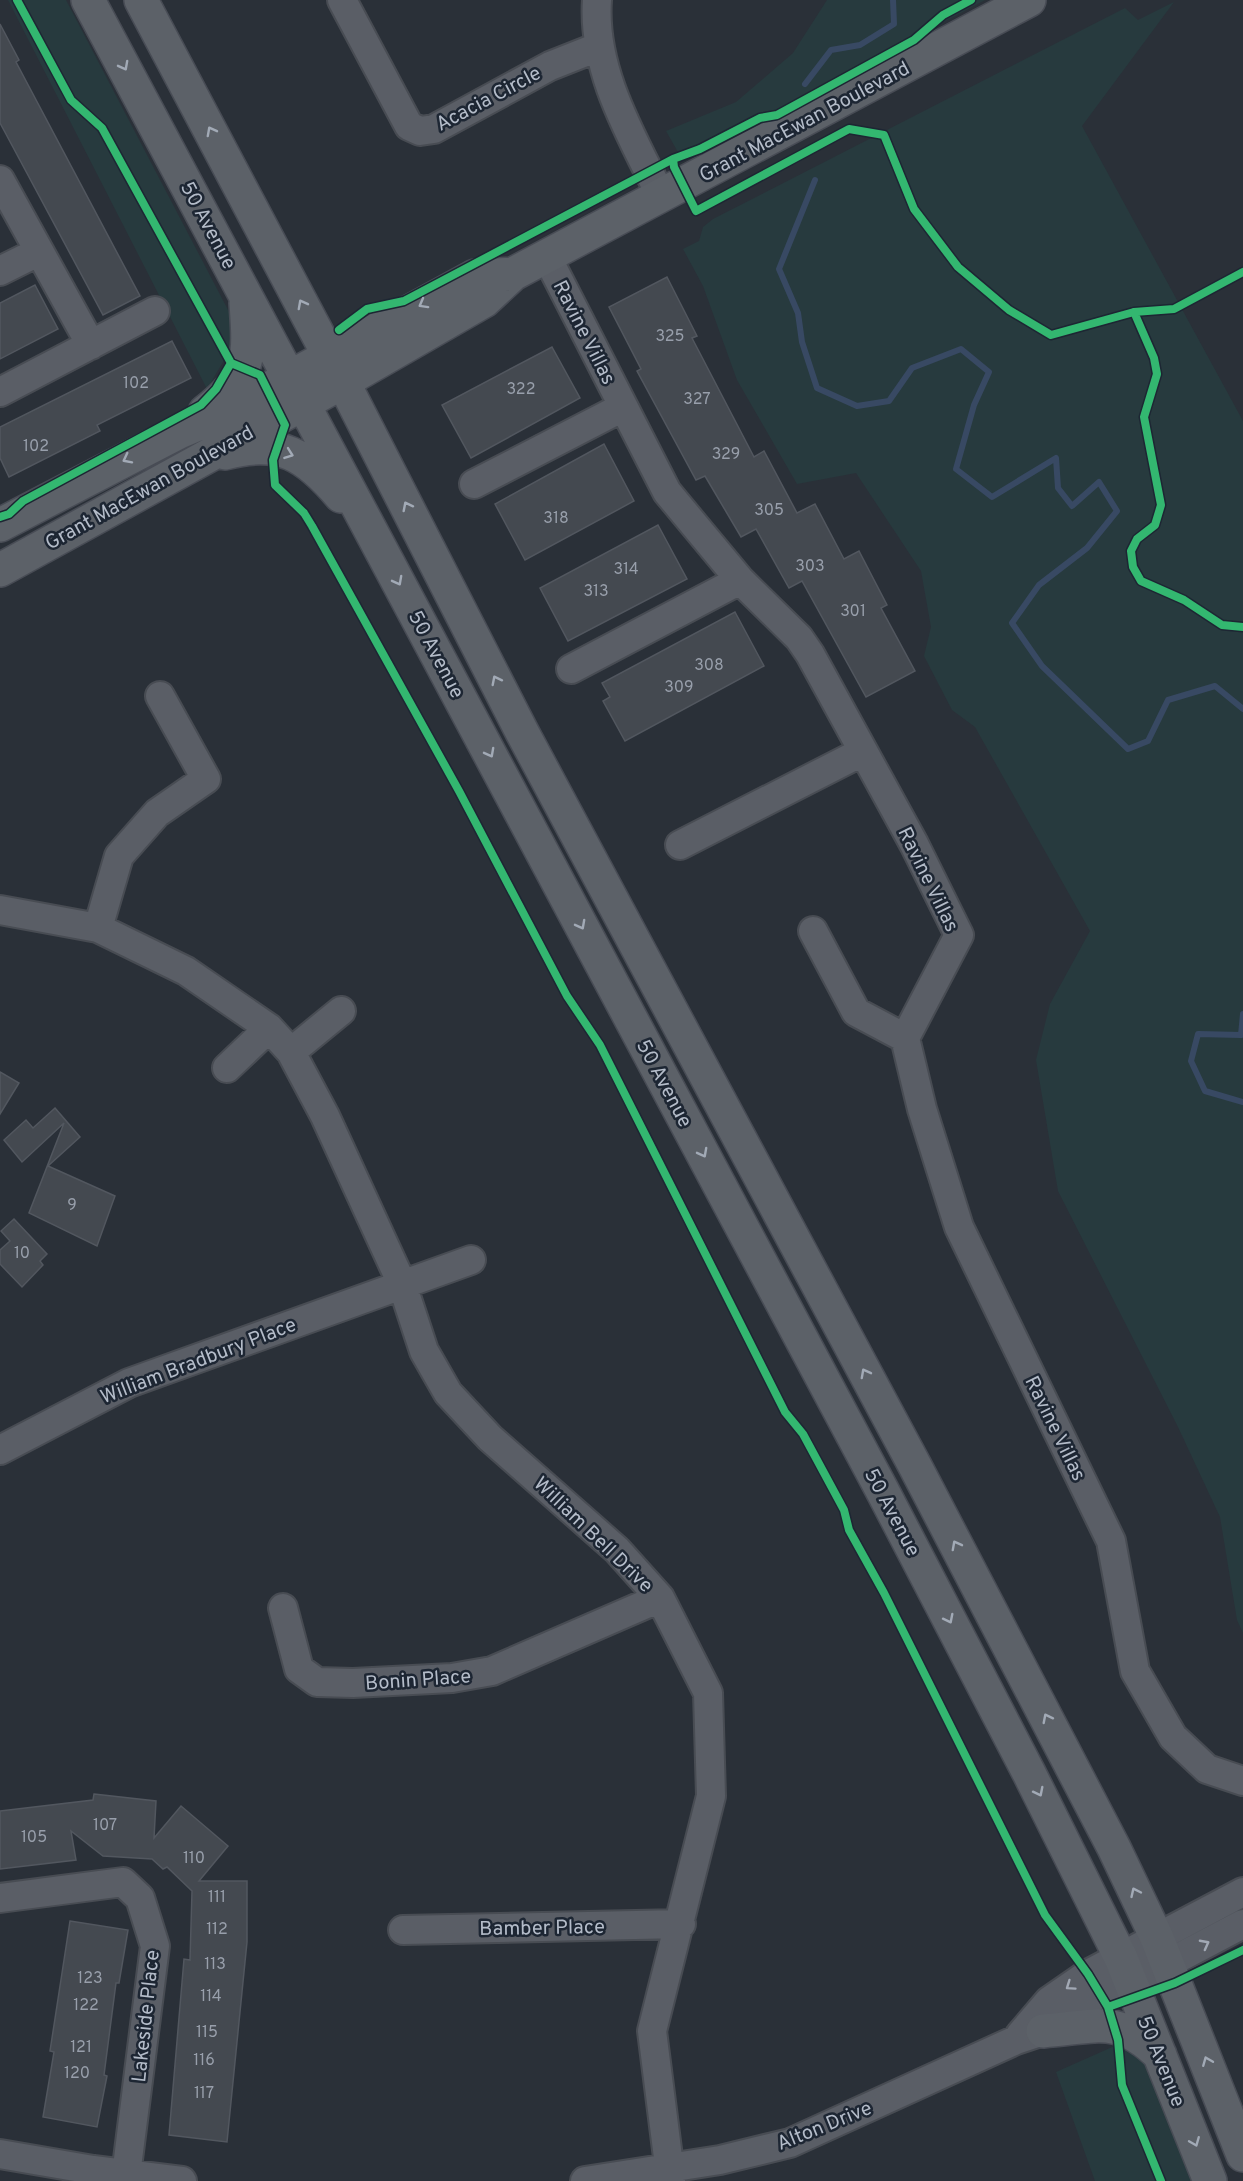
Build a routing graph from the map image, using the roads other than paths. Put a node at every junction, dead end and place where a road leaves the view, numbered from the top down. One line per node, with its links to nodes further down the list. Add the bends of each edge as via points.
1 (88, 0): 12 (main road, 50 Avenue, one-way to 12)
2 (141, 0): 15 (main road, 50 Avenue, one-way to 2)
3 (342, 0): 6 (street, Acacia Circle, via 409,126 420,131 434,129 550,66)
4 (597, 0): 6 (street)
5 (1029, 0): 8 (main road, Grant MacEwan Boulevard)
6 (598, 47): 8 (street, via 622,116)
7 (0, 180): 9 (street)
8 (661, 196): 10 (main road, Grant MacEwan Boulevard)
9 (38, 252): 11 (street); 14 (street)
10 (547, 257): 15 (main road, Grant MacEwan Boulevard, via 513,274 484,301); 18 (street, Ravine Villas)
11 (0, 271)
12 (245, 292): 16 (main road, 50 Avenue); 19 (main road, via 249,340 244,369 223,397)
13 (155, 311): 14 (street)
14 (91, 345): 17 (street)
15 (335, 369): 16 (main road, Grant MacEwan Boulevard); 49 (main road, 50 Avenue, one-way to 15, via 1015,1656 522,732)
16 (297, 390): 19 (main road, Grant MacEwan Boulevard, via 226,412); 20 (main road, Grant MacEwan Boulevard); 23 (main road, 50 Avenue)
17 (0, 392)
18 (623, 407): 21 (street, Ravine Villas); 25 (street, Ravine Villas, via 667,492)
19 (179, 432): 22 (main road, Grant MacEwan Boulevard, one-way to 22)
20 (192, 463): 23 (main road, one-way to 23, via 251,446 295,455 321,474); 24 (main road, Grant MacEwan Boulevard)
21 (474, 484)
22 (0, 525)
23 (370, 530): 50 (main road, 50 Avenue, one-way to 50, via 883,1492 1075,1862)
24 (0, 570)
25 (740, 580): 26 (street); 28 (street, Ravine Villas, via 799,638)
26 (571, 669)
27 (160, 696): 31 (street, via 206,779 157,813 119,856)
28 (862, 752): 29 (street); 35 (street, Ravine Villas, via 959,935)
29 (680, 845)
30 (0, 910): 31 (street, William Bell Drive)
31 (98, 928): 34 (street, William Bell Drive, via 186,971)
32 (813, 931): 35 (street, via 856,1012)
33 (341, 1011): 36 (street)
34 (269, 1028): 36 (street, William Bell Drive); 37 (street)
35 (905, 1038): 43 (street, Ravine Villas, via 922,1109 959,1227 1111,1542 1135,1671 1173,1737 1207,1769)
36 (291, 1052): 39 (street, William Bell Drive)
37 (227, 1068)
38 (471, 1260): 39 (street)
39 (402, 1284): 40 (street, William Bradbury Place, via 129,1383); 41 (street, William Bell Drive, via 424,1351 448,1393 490,1438 617,1550)
40 (0, 1450)
41 (660, 1598): 42 (street, Bonin Place, via 492,1671 452,1678 353,1683 317,1682 299,1669); 46 (street, William Bell Drive, via 708,1693 711,1796)
42 (283, 1608)
43 (1243, 1781)
44 (1243, 1892): 49 (street)
45 (0, 1898): 55 (street, Lakeside Place, via 123,1882 140,1898 154,1946)
46 (681, 1924): 48 (street, Bamber Place); 56 (street, William Bell Drive, via 652,2031)
47 (1243, 1924): 49 (street, one-way to 47)
48 (403, 1930)
49 (1162, 1951): 50 (street, Alton Drive); 54 (main road, 50 Avenue, one-way to 49)
50 (1126, 1970): 51 (street, Alton Drive, via 1088,1974 1049,2001); 52 (main road, 50 Avenue)
51 (1029, 2035): 52 (main road, via 1114,2026 1142,2037); 56 (street, Alton Drive, via 790,2143)
52 (1160, 2056): 60 (main road, 50 Avenue, one-way to 60)
53 (0, 2154): 57 (street)
54 (1243, 2155)
55 (126, 2175): 57 (street); 58 (street)
56 (670, 2175): 59 (street, Alton Drive)
57 (92, 2176)
58 (182, 2181)
59 (585, 2181)
60 (1210, 2181)

